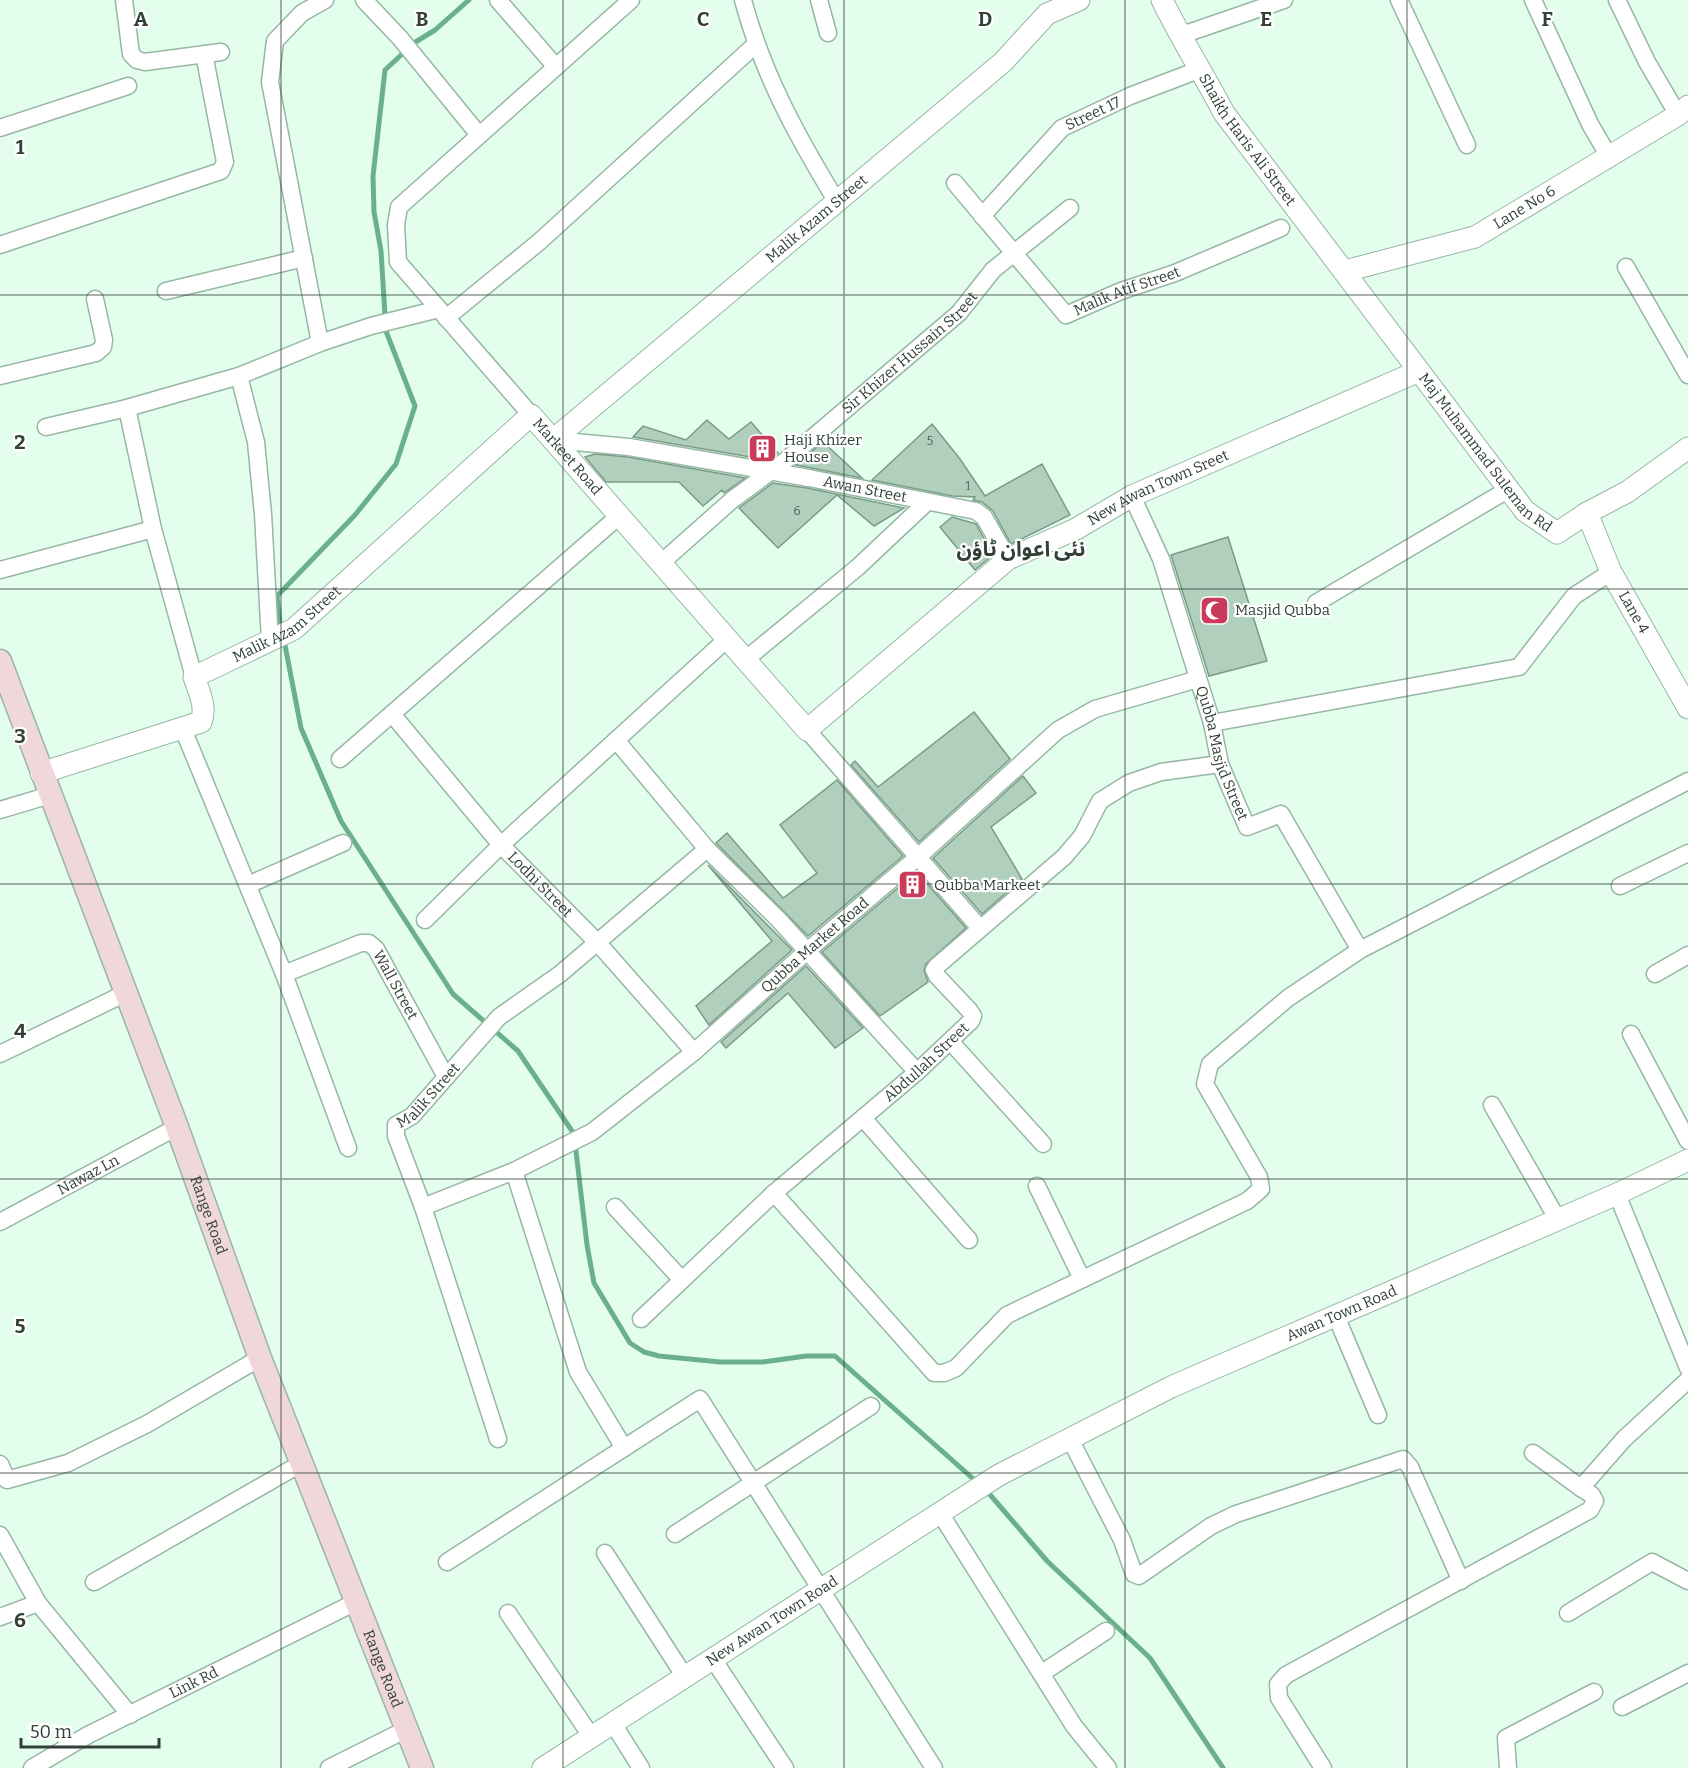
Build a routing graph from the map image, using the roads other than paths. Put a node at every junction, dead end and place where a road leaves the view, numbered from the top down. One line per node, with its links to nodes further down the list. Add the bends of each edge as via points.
1 (124, 0): 30 (street, via 131,54 137,60 212,53 225,162 221,171)
2 (364, 0): 22 (street)
3 (498, 0): 17 (street)
4 (630, 0): 17 (street, Markeet Road)
5 (743, 0): 16 (street)
6 (819, 0): 14 (street)
7 (1079, 0): 26 (street, Malik Azam Street, via 1047,14 1003,62)
8 (1162, 0): 15 (street, Shaikh Haris Ali Street)
9 (1284, 0): 15 (street)
10 (1399, 0): 23 (street)
11 (1533, 0): 24 (street)
12 (1617, 0): 20 (street, via 1647,62)
13 (316, 2): 32 (street, via 275,41 270,82)
14 (828, 33)
15 (1179, 36): 18 (street, Shaikh Haris Ali Street)
16 (755, 45): 26 (street, via 792,127); 37 (street, via 539,242)
17 (556, 67): 22 (street, Markeet Road)
18 (1201, 69): 28 (street, Street 17, via 1062,128); 34 (street, Shaikh Haris Ali Street, via 1224,113)
19 (128, 86): 21 (street)
20 (1683, 110): 24 (street, Lane No 6)
21 (0, 128)
22 (479, 135): 37 (street, Markeet Road, via 399,207 398,262)
23 (1467, 144)
24 (1608, 155): 34 (street, Lane No 6, via 1475,237)
25 (955, 183): 28 (street, Malik Atif Street)
26 (837, 202): 46 (street, Malik Azam Street)
27 (1070, 208): 31 (street, Sir Khizer Hussain Street)
28 (982, 216): 31 (street, Malik Atif Street)
29 (1281, 228): 31 (street, Malik Atif Street, via 1066,315)
30 (0, 245)
31 (1012, 253): 48 (street, Sir Khizer Hussain Street, via 959,313)
32 (304, 258): 35 (street); 38 (street)
33 (1626, 267): 40 (street)
34 (1345, 271): 39 (street, Maj Muhammad Suleman Rd)
35 (166, 291)
36 (95, 299): 41 (street, via 104,340 96,353)
37 (442, 313): 38 (street, via 371,326); 44 (street, Markeet Road)
38 (320, 343): 42 (street)
39 (1419, 371): 49 (street, Maj Muhammad Suleman Rd); 50 (street, New Awan Town Sreet)
40 (1688, 375)
41 (0, 376)
42 (239, 376): 43 (street); 60 (street, via 256,442)
43 (128, 408): 45 (street); 54 (street)
44 (531, 415): 46 (street, Markeet Road); 60 (street, Malik Azam Street)
45 (46, 427)
46 (553, 440): 48 (street, Awan Street, via 629,447); 53 (street, Markeet Road)
47 (1688, 448): 52 (street, Maj Muhammad Suleman Rd, via 1627,492)
48 (772, 472): 51 (street, Awan Street); 56 (street, Sir Khizer Hussain Street, via 732,500)
49 (1509, 489): 52 (street, Maj Muhammad Suleman Rd, via 1525,511 1557,533); 59 (street)
50 (1132, 496): 55 (street, New Awan Town Sreet, via 1076,529); 65 (street, Qubba Masjid Street, via 1161,559)
51 (926, 503): 55 (street, Awan Street, via 981,513); 62 (street, via 858,567)
52 (1587, 513): 58 (street, Lane 4)
53 (619, 516): 56 (street, Markeet Road); 68 (street)
54 (153, 529): 57 (street); 64 (street)
55 (1008, 559): 71 (street, New Awan Town Sreet)
56 (660, 563): 61 (street, Markeet Road)
57 (0, 570)
58 (1611, 572): 67 (street, Lane 4); 69 (street, via 1574,596 1519,667)
59 (1316, 603)
60 (280, 636): 64 (street, Malik Azam Street)
61 (727, 639): 62 (street, Markeet Road); 72 (street)
62 (745, 660): 71 (street, Markeet Road)
63 (0, 661): 66 (main road, Range Road)
64 (194, 677): 70 (street, via 204,715 201,722)
65 (1198, 679): 69 (street, Qubba Masjid Street); 83 (street, Qubba Market Road, via 1095,709 1058,730)
66 (7, 702): 75 (main road, Range Road)
67 (1688, 708)
68 (392, 714): 73 (street); 80 (street, Lodhi Street)
69 (1212, 723): 74 (street, Qubba Masjid Street)
70 (183, 729): 75 (street); 84 (street)
71 (807, 730): 83 (street, Markeet Road)
72 (616, 740): 80 (street); 81 (street)
73 (340, 759)
74 (1220, 764): 87 (street, Abdullah Street, via 1161,772 1129,783 1100,801 1082,836 1064,857); 89 (street, Qubba Masjid Street, via 1247,827 1281,814)
75 (41, 773): 77 (main road, Range Road)
76 (1688, 781): 89 (street)
77 (50, 795): 78 (street); 94 (main road, Range Road)
78 (0, 810)
79 (343, 843): 84 (street)
80 (501, 845): 86 (street); 88 (street, Lodhi Street)
81 (708, 849): 88 (street, Malik Street); 90 (street)
82 (1688, 853): 85 (street)
83 (918, 857): 87 (street, Markeet Road); 90 (street, Qubba Market Road)
84 (248, 885): 92 (street)
85 (1620, 886)
86 (425, 920)
87 (979, 927): 96 (street, Abdullah Street, via 934,970 973,1016)
88 (597, 942): 97 (street, Lodhi Street); 100 (street, Malik Street, via 499,1017)
89 (1360, 950): 117 (street, via 1288,998 1210,1064 1206,1072 1204,1084 1259,1177 1261,1189 1248,1201)
90 (807, 951): 97 (street, Qubba Market Road); 99 (street)
91 (1688, 955): 93 (street)
92 (284, 974): 100 (street, Wall Street, via 369,943 376,949); 106 (street)
93 (1655, 974)
94 (126, 993): 98 (street); 103 (main road, Range Road)
95 (1631, 1034): 104 (street)
96 (950, 1041): 99 (street, Abdullah Street); 105 (street)
97 (694, 1052): 108 (street, Qubba Market Road, via 592,1132)
98 (0, 1054)
99 (917, 1072): 102 (street, Abdullah Street)
100 (446, 1077): 112 (street, Malik Street, via 412,1116 396,1125 396,1136)
101 (1492, 1106): 114 (street)
102 (863, 1118): 110 (street, Abdullah Street); 116 (street)
103 (177, 1127): 115 (street, Nawaz Ln); 121 (main road, Range Road)
104 (1688, 1141)
105 (1043, 1144)
106 (348, 1148)
107 (1688, 1160): 111 (street, Awan Town Road)
108 (514, 1171): 112 (street, Qubba Market Road); 128 (street, via 578,1372)
109 (1037, 1186): 117 (street)
110 (774, 1193): 117 (street, via 934,1373 956,1368 1007,1315); 118 (street, Abdullah Street)
111 (1617, 1194): 114 (street, Awan Town Road); 122 (street)
112 (423, 1207): 126 (street, Malik Street)
113 (615, 1207): 118 (street)
114 (1558, 1220): 119 (street, Awan Town Road)
115 (0, 1222)
116 (969, 1240)
117 (1082, 1279)
118 (682, 1280): 120 (street, Abdullah Street)
119 (1336, 1316): 125 (street); 127 (street, Awan Town Road, via 1171,1387)
120 (641, 1319)
121 (260, 1358): 130 (main road, Range Road); 131 (street, via 147,1424 68,1463 7,1480)
122 (1688, 1368)
123 (1688, 1380): 134 (street, via 1624,1439)
124 (871, 1406): 133 (street)
125 (1378, 1415)
126 (498, 1438)
127 (1070, 1439): 132 (street, Awan Town Road); 140 (street, via 1138,1576 1236,1514 1403,1459)
128 (624, 1448): 133 (street, via 700,1400); 139 (street)
129 (1533, 1453): 134 (street)
130 (302, 1463): 142 (street); 144 (main road, Range Road)
131 (0, 1464)
132 (999, 1475): 135 (street, New Awan Town Road)
133 (752, 1484): 136 (street); 143 (street)
134 (1581, 1488): 140 (street, via 1595,1501 1590,1510)
135 (940, 1513): 143 (street, New Awan Town Road); 151 (street)
136 (675, 1534)
137 (0, 1535): 145 (street)
138 (605, 1553): 153 (street)
139 (447, 1562)
140 (1461, 1581): 169 (street, via 1286,1675 1278,1684 1279,1698)
141 (1688, 1581): 147 (street, via 1652,1562)
142 (94, 1582)
143 (820, 1592): 150 (street, New Awan Town Road); 167 (street)
144 (357, 1601): 156 (street, Link Rd); 158 (main road, Range Road)
145 (38, 1603): 148 (street); 156 (street)
146 (508, 1613): 159 (street)
147 (1568, 1613)
148 (0, 1617)
149 (1106, 1631): 151 (street)
150 (713, 1659): 153 (street, New Awan Town Road); 166 (street)
151 (1042, 1673): 168 (street, via 1074,1726)
152 (1688, 1673): 155 (street)
153 (684, 1677): 157 (street, New Awan Town Road)
154 (1594, 1692): 160 (street, via 1506,1738)
155 (1622, 1707)
156 (130, 1715): 161 (street, Link Rd)
157 (612, 1722): 159 (street, New Awan Town Road); 165 (street)
158 (407, 1729): 162 (street); 163 (main road, Range Road)
159 (591, 1736): 164 (street, New Awan Town Road)
160 (1504, 1766)
161 (32, 1768)
162 (329, 1768)
163 (422, 1768)
164 (543, 1768)
165 (641, 1768)
166 (785, 1768)
167 (934, 1768)
168 (1108, 1768)
169 (1323, 1768)

